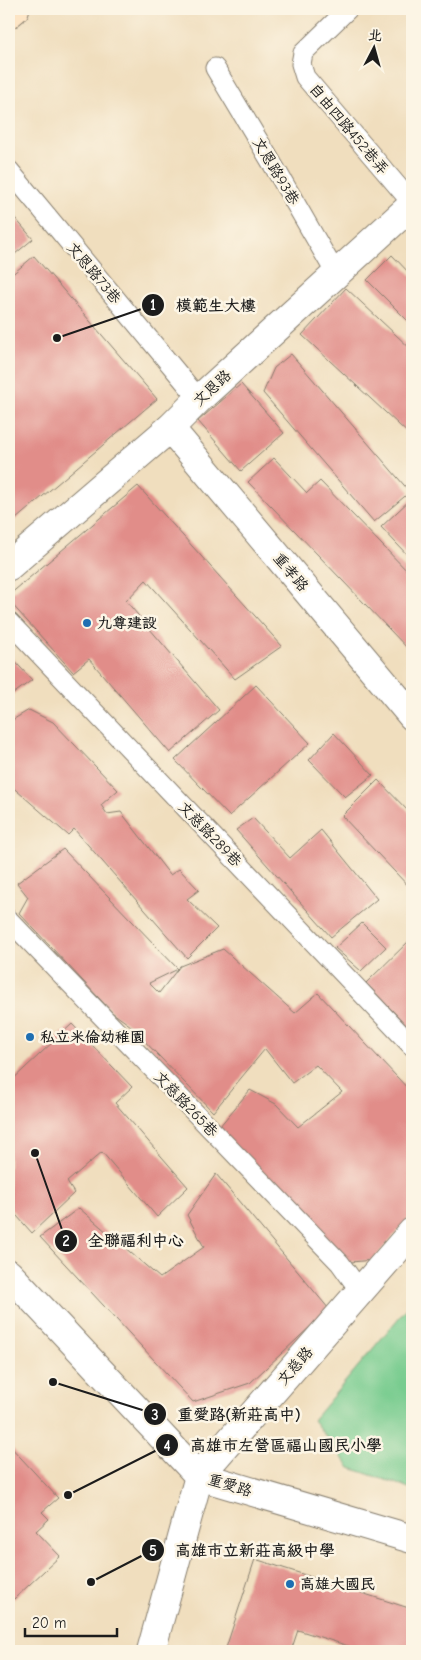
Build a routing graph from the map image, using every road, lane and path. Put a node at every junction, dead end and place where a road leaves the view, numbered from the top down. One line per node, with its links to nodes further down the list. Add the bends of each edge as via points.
1 (15, 9): 3 (street)
2 (348, 9): 6 (lane, 自由四路452巷弄, via 303,53 304,77)
3 (9, 14)
4 (214, 68): 7 (lane, 文恩路93巷)
5 (9, 170): 8 (lane, 文恩路73巷)
6 (412, 204): 7 (street, 文恩路)
7 (336, 274): 8 (street, 文恩路)
8 (199, 399): 9 (street, 文恩路)
9 (170, 428): 10 (street, 文恩路); 12 (street, 重孝路)
10 (9, 566)
11 (9, 622): 14 (lane, 文慈路289巷)
12 (411, 711)
13 (9, 920): 17 (lane, 文慈路265巷, via 340,1264)
14 (412, 1046)
15 (412, 1232): 17 (street, 文慈路)
16 (9, 1274): 18 (street, 重愛路)
17 (360, 1291): 18 (street, 文慈路)
18 (199, 1476): 19 (street, 重愛路); 20 (street, 文慈路)
19 (412, 1539)
20 (150, 1651)

